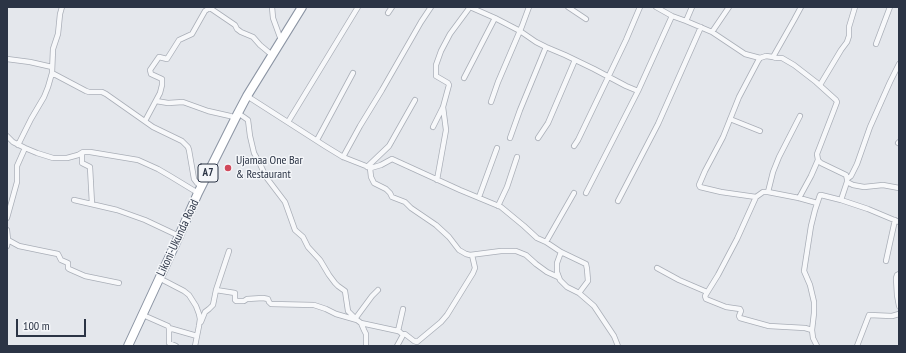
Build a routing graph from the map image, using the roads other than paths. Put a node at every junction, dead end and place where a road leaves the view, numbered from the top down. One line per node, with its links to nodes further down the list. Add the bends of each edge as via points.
1 (62, 7): 35 (street)
2 (272, 7): 26 (street, via 274,22)
3 (302, 7): 26 (highway, Likoni-Ukunda Road / A7)
4 (358, 7): 51 (street)
5 (392, 7): 18 (street)
6 (431, 7): 63 (street)
7 (470, 7): 20 (street); 46 (street, via 450,34 436,66 436,76 448,84)
8 (528, 7): 24 (street)
9 (568, 7): 21 (street)
10 (640, 7): 38 (street)
11 (658, 7): 19 (street)
12 (692, 7): 22 (street)
13 (729, 7): 25 (street)
14 (801, 7): 30 (street)
15 (855, 7): 40 (street, via 847,42)
16 (890, 7): 27 (street)
17 (208, 8): 29 (street, via 235,25 241,32 253,37); 44 (street, via 192,34 179,40 167,59 159,57 150,70 151,74 161,78 162,82)
18 (388, 13)
19 (672, 16): 22 (street); 41 (street)
20 (495, 18): 24 (street); 39 (street)
21 (586, 19)
22 (686, 21): 23 (street)
23 (701, 27): 25 (street); 79 (street, via 657,128)
24 (520, 31): 28 (street); 45 (street)
25 (712, 32): 31 (street, via 745,54)
26 (282, 42): 29 (highway, Likoni-Ukunda Road / A7)
27 (876, 44)
28 (546, 47): 33 (street); 55 (street)
29 (272, 55): 42 (highway, Likoni-Ukunda Road / A7)
30 (773, 56): 31 (street); 40 (street, via 782,58)
31 (760, 58): 49 (street)
32 (7, 59): 35 (street)
33 (575, 60): 38 (street); 56 (street, via 548,123)
34 (899, 64): 68 (street, via 870,127 857,164)
35 (52, 67): 36 (street)
36 (52, 73): 50 (street, via 86,91 106,94); 58 (street, via 44,97)
37 (353, 73): 57 (street)
38 (608, 76): 41 (street); 59 (street)
39 (464, 78)
40 (820, 85): 65 (street, via 837,102 817,154)
41 (638, 91): 71 (street)
42 (247, 96): 47 (highway, Likoni-Ukunda Road / A7); 51 (street)
43 (415, 100): 66 (street, via 389,146)
44 (156, 101): 47 (street, via 183,102 208,111); 50 (street)
45 (491, 102)
46 (443, 107): 52 (street); 67 (street, via 446,130)
47 (237, 116): 70 (highway, Likoni-Ukunda Road / A7); 107 (street, via 249,121 254,153 265,176 285,202 295,230 303,237 335,283 345,291 348,311)
48 (800, 116): 72 (street, via 779,157)
49 (730, 119): 53 (street); 75 (street, via 704,171 700,186)
50 (145, 121): 70 (street, via 182,141 188,147 194,179)
51 (288, 122): 57 (street)
52 (433, 127)
53 (760, 132)
54 (7, 136): 58 (street)
55 (510, 138)
56 (538, 138)
57 (317, 140): 63 (street)
58 (18, 145): 60 (street)
59 (574, 146)
60 (25, 148): 62 (street, via 57,158); 83 (street, via 16,166 17,182)
61 (497, 148): 74 (street)
62 (82, 153): 70 (street, via 140,160); 81 (street, via 82,162 90,166)
63 (344, 157): 66 (street)
64 (517, 157): 82 (street)
65 (818, 160): 68 (street, via 845,174); 76 (street)
66 (368, 168): 67 (street, via 392,159); 92 (street, via 374,183 436,225 459,250)
67 (438, 180): 74 (street)
68 (847, 180): 69 (street, via 859,186 883,185); 78 (street)
69 (899, 188)
70 (200, 190): 86 (highway, Likoni-Ukunda Road / A7)
71 (586, 192)
72 (768, 192): 75 (street); 76 (street)
73 (574, 193): 88 (street)
74 (479, 197): 82 (street)
75 (756, 197): 101 (street, via 737,239)
76 (799, 198): 80 (street)
77 (74, 200): 81 (street)
78 (841, 200): 80 (street, via 821,195); 84 (street)
79 (618, 201)
80 (817, 203): 110 (street, via 804,270 814,302)
81 (92, 204): 86 (street, via 145,220)
82 (498, 206): 88 (street, via 537,238)
83 (7, 218)
84 (897, 221): 93 (street)
85 (7, 230): 87 (street)
86 (179, 236): 97 (highway, Likoni-Ukunda Road / A7)
87 (8, 240): 89 (street); 98 (street, via 18,246 58,254 72,271)
88 (546, 242): 91 (street)
89 (7, 246)
90 (229, 251): 99 (street)
91 (560, 252): 96 (street, via 557,263); 102 (street, via 586,265 588,281)
92 (472, 255): 96 (street, via 516,251 525,254 547,272); 114 (street, via 474,273 447,315)
93 (886, 261)
94 (657, 268): 101 (street)
95 (899, 274): 103 (street, via 896,278)
96 (558, 276): 102 (street, via 566,286)
97 (159, 278): 106 (highway, Likoni-Ukunda Road / A7); 108 (street, via 189,295 199,314)
98 (119, 283)
99 (216, 290): 107 (street, via 235,293 235,301 268,298 271,304 314,305); 108 (street, via 213,305 205,312)
100 (378, 290): 107 (street)
101 (707, 292): 110 (street, via 706,299 741,310 740,318 769,326)
102 (579, 293): 120 (street, via 596,307)
103 (899, 306)
104 (403, 309): 111 (street)
105 (899, 314): 122 (street, via 868,315)
106 (143, 315): 109 (street); 115 (highway, Likoni-Ukunda Road / A7)
107 (358, 321): 111 (street); 118 (street, via 366,334)
108 (199, 326): 113 (street)
109 (169, 328): 113 (street); 116 (street, via 169,342)
110 (812, 330): 121 (street)
111 (398, 331): 112 (street)
112 (403, 335): 114 (street); 119 (street)
113 (197, 336): 117 (street)
114 (418, 344)
115 (128, 346)
116 (176, 346)
117 (195, 346)
118 (366, 346)
119 (397, 346)
120 (618, 346)
121 (817, 346)
122 (857, 346)

